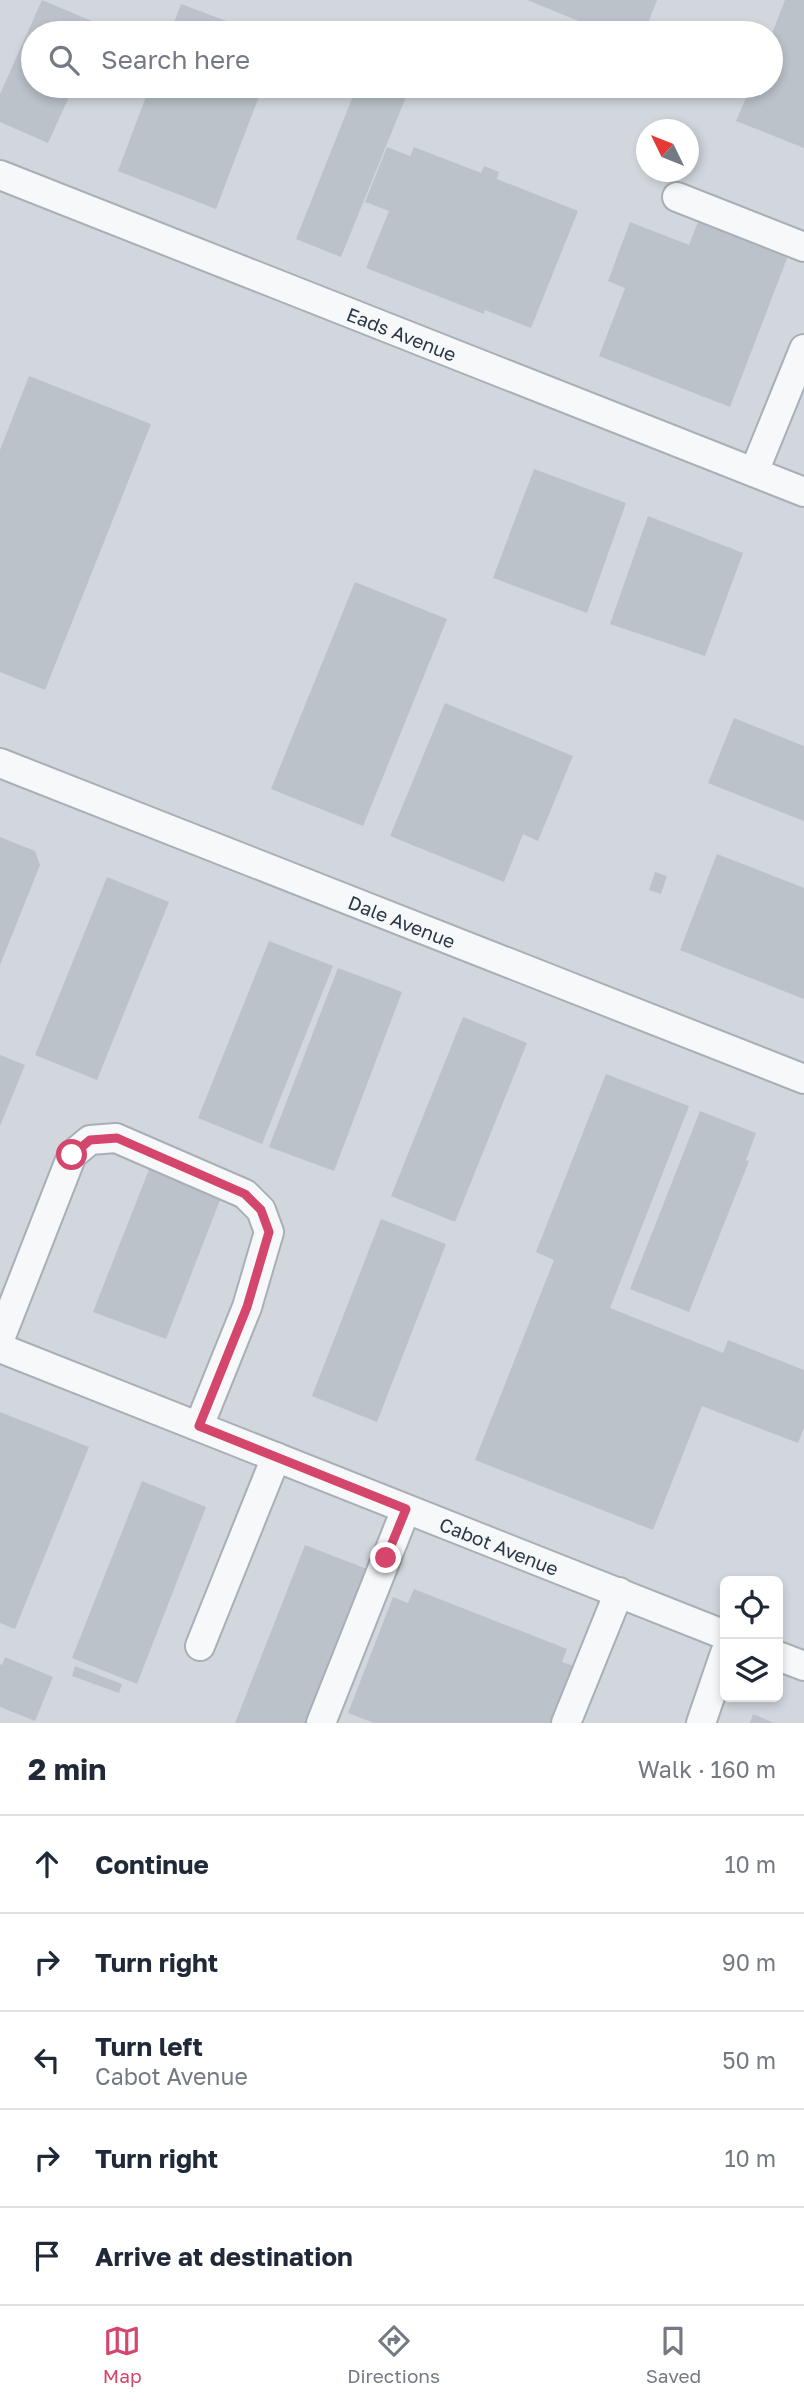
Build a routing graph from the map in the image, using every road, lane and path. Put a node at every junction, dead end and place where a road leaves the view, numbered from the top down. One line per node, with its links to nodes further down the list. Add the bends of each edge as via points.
1 (0, 176): 5 (street, Eads Avenue)
2 (677, 197): 3 (street)
3 (804, 247)
4 (804, 349): 5 (street)
5 (754, 472): 6 (street, Eads Avenue)
6 (804, 492)
7 (0, 763): 8 (street, Dale Avenue)
8 (804, 1079)
9 (0, 1339): 11 (street, via 72,1155 90,1140 117,1138 193,1170 245,1194 261,1210 269,1232 247,1307)
10 (0, 1348): 11 (street, Cabot Avenue)
11 (199, 1426): 12 (street, Cabot Avenue)
12 (276, 1457): 13 (street, Cabot Avenue); 16 (street)
13 (406, 1509): 14 (street, Cabot Avenue); 20 (street)
14 (618, 1592): 15 (street, Cabot Avenue); 21 (street)
15 (720, 1632)
16 (200, 1646)
17 (783, 1658): 18 (street)
18 (804, 1666)
19 (720, 1668): 22 (street)
20 (321, 1723)
21 (566, 1723)
22 (701, 1723)

